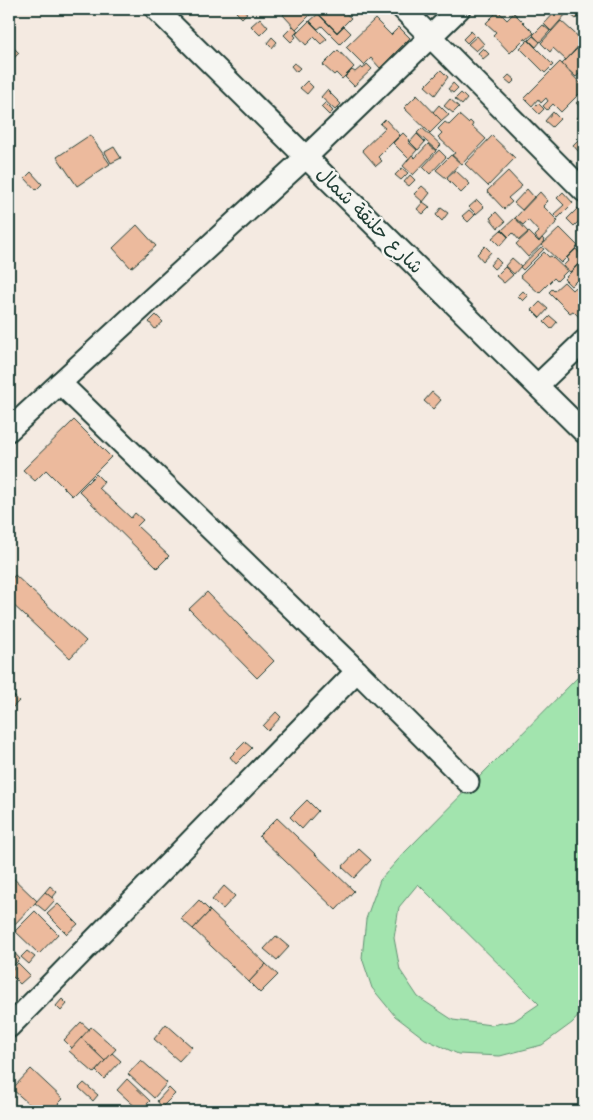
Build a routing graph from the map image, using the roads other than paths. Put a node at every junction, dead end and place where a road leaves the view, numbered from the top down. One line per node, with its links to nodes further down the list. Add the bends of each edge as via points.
1 (156, 9): 5 (street, شارع حلنقة شمال)
2 (403, 9): 4 (street)
3 (459, 9): 4 (street)
4 (430, 37): 5 (street); 6 (street)
5 (306, 157): 8 (street); 9 (street, شارع حلنقة شمال)
6 (584, 191)
7 (584, 341): 9 (street)
8 (60, 383): 10 (street); 12 (street)
9 (538, 385): 11 (street, شارع حلنقة شمال)
10 (9, 430)
11 (584, 432)
12 (357, 671): 13 (street); 14 (street)
13 (468, 782)
14 (9, 1027)

